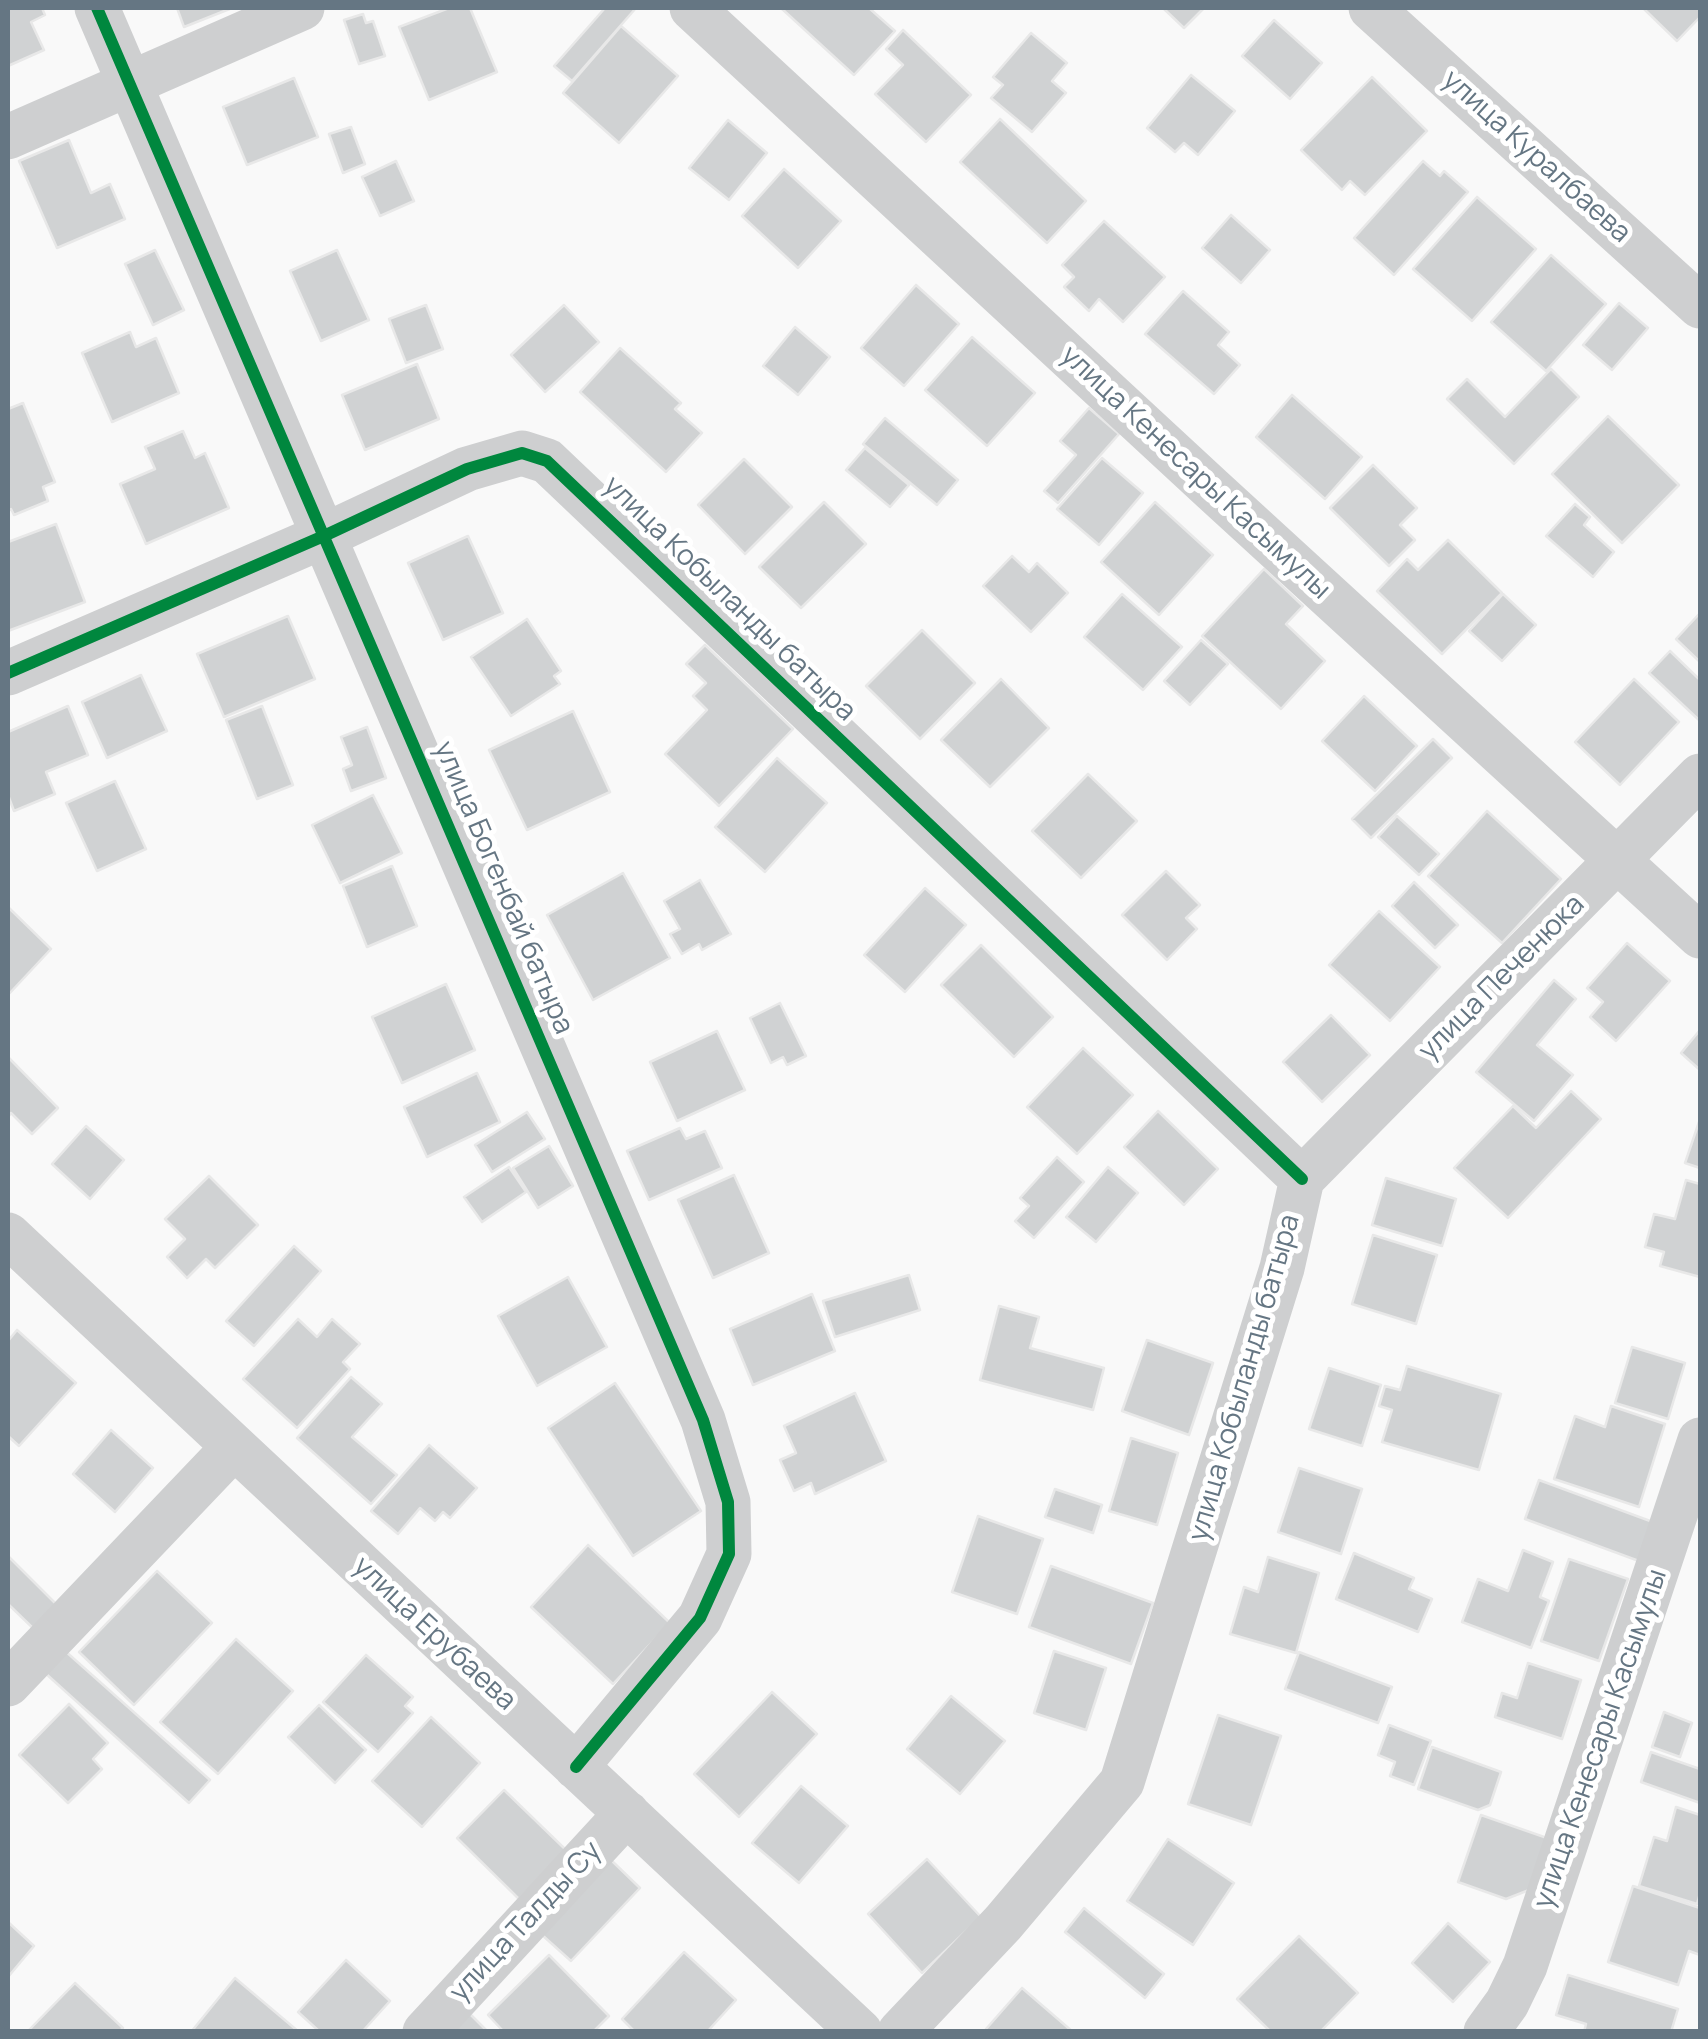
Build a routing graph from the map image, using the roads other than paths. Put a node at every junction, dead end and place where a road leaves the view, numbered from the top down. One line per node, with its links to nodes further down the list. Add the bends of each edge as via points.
1 (97, 8): 5 (street, улица Богенбай батыра)
2 (302, 8): 5 (street)
3 (692, 8): 11 (street, улица Кенесары Касымулы)
4 (1371, 8): 7 (street, улица Куралбаева)
5 (129, 85): 6 (street); 8 (street, улица Богенбай батыра)
6 (8, 138)
7 (1696, 293)
8 (326, 535): 9 (street, улица Кобыланды батыра); 13 (street, улица Кобыланды батыра, via 496,458 522,452 548,460); 18 (street, улица Богенбай батыра, via 703,1420 728,1502 730,1554 700,1618)
9 (8, 673)
10 (1700, 776): 11 (street, улица Печенюка)
11 (1619, 861): 12 (street, улица Кенесары Касымулы); 13 (street, улица Печенюка)
12 (1700, 936)
13 (1302, 1179): 22 (street, улица Кобыланды батыра, via 1282,1268 1122,1782 1003,1924)
14 (8, 1236): 16 (street, улица Ерубаева)
15 (1700, 1440): 23 (street, улица Кенесары Касымулы, via 1525,1966)
16 (234, 1447): 17 (street); 18 (street, улица Ерубаева)
17 (16, 1657)
18 (576, 1767): 19 (street, улица Ерубаева)
19 (627, 1813): 20 (street, улица Талды Су); 21 (street, улица Ерубаева)
20 (426, 2032)
21 (860, 2032)
22 (900, 2032)
23 (1486, 2032)

